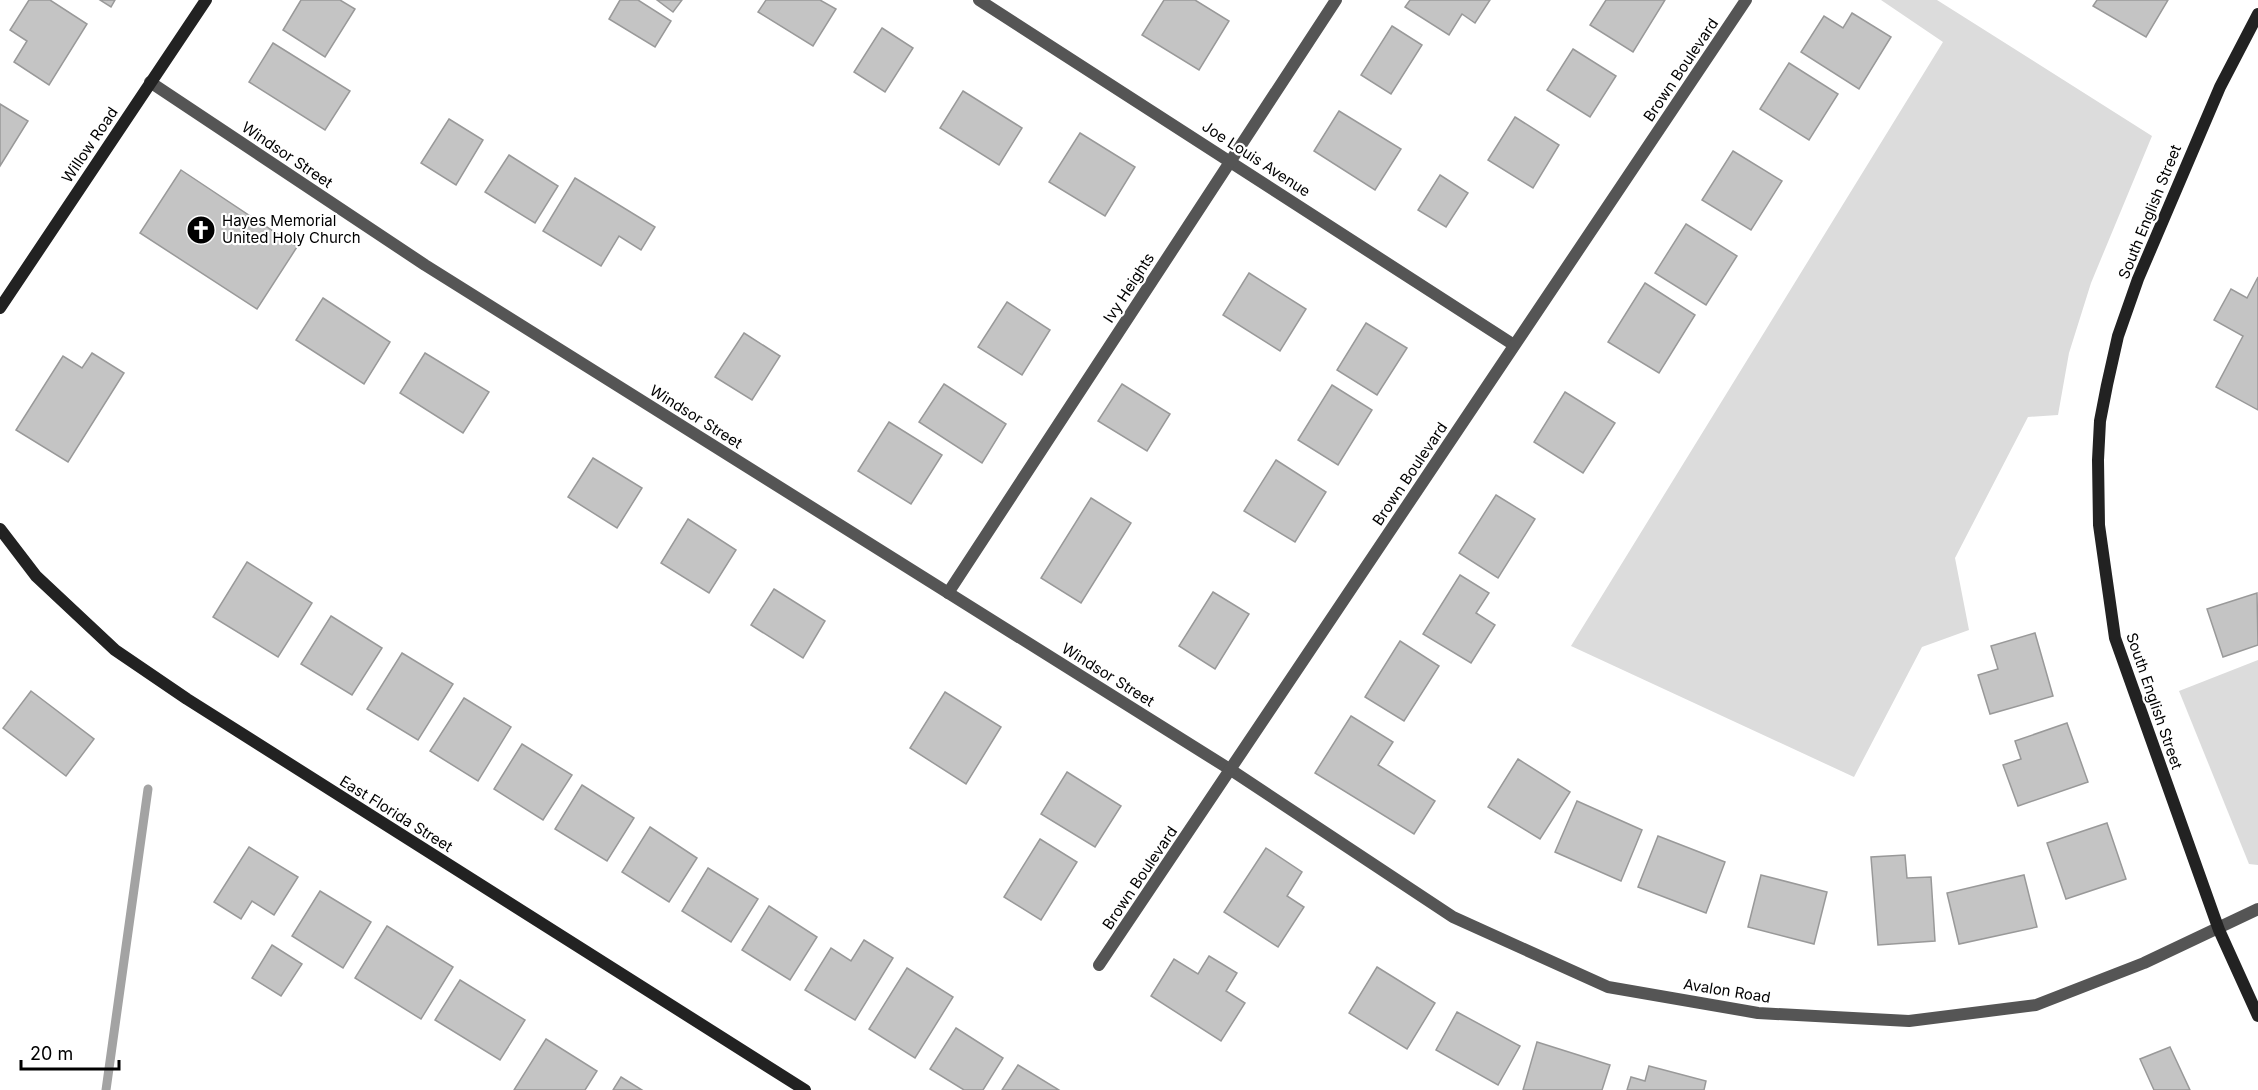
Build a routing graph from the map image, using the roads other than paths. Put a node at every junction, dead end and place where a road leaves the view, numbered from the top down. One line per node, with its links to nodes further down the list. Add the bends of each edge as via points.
1 (206, 0): 6 (street, Willow Road)
2 (979, 0): 7 (street, Joe Louis Avenue)
3 (1336, 0): 7 (street, Ivy Heights)
4 (1746, 0): 9 (street, Brown Boulevard)
5 (2258, 14): 14 (street, South English Street, via 2216,97 2138,279 2118,336 2107,385 2098,460 2100,525 2115,638)
6 (150, 82): 8 (street, Willow Road); 11 (street, Windsor Street, via 425,265)
7 (1230, 160): 9 (street, Joe Louis Avenue); 11 (street, Ivy Heights)
8 (0, 308)
9 (1514, 345): 12 (street, Brown Boulevard)
10 (0, 529): 17 (street, East Florida Street, via 36,576 115,650 197,706)
11 (948, 593): 12 (street, Windsor Street)
12 (1232, 770): 14 (street, Avalon Road, via 1453,917 1608,987 1758,1013 1909,1021 2036,1005); 15 (street, Brown Boulevard)
13 (2258, 909): 14 (street, Avalon Road)
14 (2219, 930): 16 (street, South English Street)
15 (1099, 965)
16 (2258, 1016)
17 (805, 1090)

